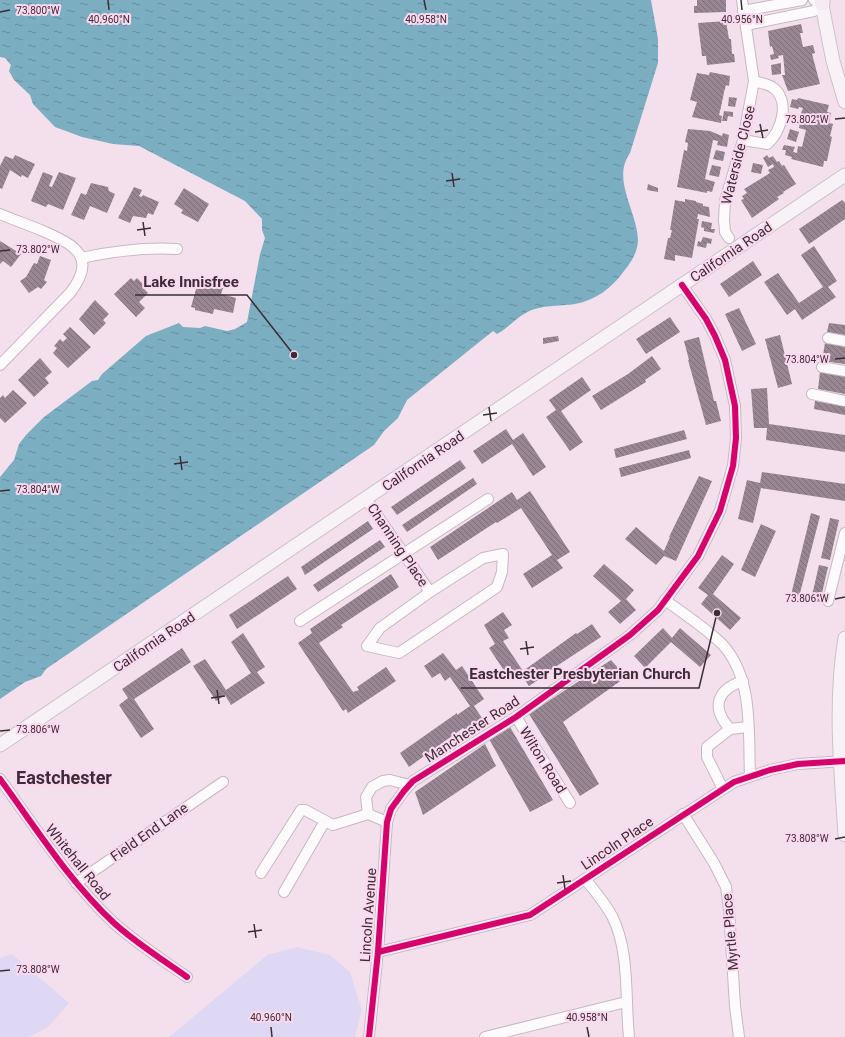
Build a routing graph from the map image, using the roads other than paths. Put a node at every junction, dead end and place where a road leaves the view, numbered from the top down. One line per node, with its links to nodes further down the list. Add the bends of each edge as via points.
1 (742, 0): 5 (street, Waterside Close)
2 (802, 0): 4 (street)
3 (820, 1): 6 (street, via 814,11); 9 (main road)
4 (778, 4): 5 (street); 6 (street)
5 (743, 11): 7 (street, Waterside Close)
6 (781, 18): 7 (street)
7 (746, 24): 8 (street, Waterside Close)
8 (754, 81): 10 (street, Waterside Close); 10 (street, via 773,88 782,100 783,109 778,127 772,140 767,144)
9 (845, 102)
10 (743, 140): 13 (street, Waterside Close, via 725,201 725,232)
11 (845, 175): 16 (main road, California Road)
12 (0, 214): 15 (street, via 66,241)
13 (729, 238)
14 (177, 249): 15 (street, via 113,251)
15 (82, 258): 19 (street, via 78,282)
16 (682, 285): 24 (main road, California Road); 30 (street, Manchester Road, via 706,319 725,360 735,406 736,438 733,466 720,511 698,556)
17 (828, 338): 18 (street)
18 (845, 341)
19 (0, 365)
20 (822, 367): 21 (street)
21 (845, 371)
22 (812, 394): 23 (street)
23 (845, 401)
24 (366, 499): 27 (street, Channing Place); 38 (main road, California Road)
25 (488, 499): 27 (street)
26 (844, 533): 28 (street)
27 (404, 554): 29 (street, Channing Place); 32 (street)
28 (840, 565): 31 (street)
29 (430, 592): 29 (street, Channing Place, via 483,558 503,554 502,572 497,588 398,653 367,646 380,628)
30 (665, 600): 34 (street, via 721,644 736,664); 35 (street, Manchester Road, via 658,610 609,651)
31 (828, 601)
32 (300, 621)
33 (845, 638): 39 (main road, via 839,693)
34 (743, 681): 36 (street); 37 (street, via 728,688 719,702 720,715)
35 (516, 717): 43 (street, Manchester Road); 46 (street, Wilton Road)
36 (748, 727): 37 (street); 40 (street)
37 (730, 729): 44 (street, via 711,743 706,751)
38 (0, 745)
39 (843, 761): 40 (street, Lincoln Place, via 798,764); 51 (main road)
40 (750, 776): 44 (street, Lincoln Place)
41 (0, 779): 54 (street, Whitehall Road)
42 (223, 782): 54 (street, Field End Lane)
43 (409, 785): 45 (street, Manchester Road); 47 (street, via 390,780 372,787 366,797)
44 (723, 789): 48 (street, Lincoln Place)
45 (399, 798): 50 (street, Lincoln Avenue, via 391,809)
46 (570, 803)
47 (368, 814): 49 (street, via 333,825); 50 (street)
48 (683, 814): 53 (street, Lincoln Place); 62 (street, Myrtle Place, via 714,862 726,887)
49 (325, 821): 52 (street, via 305,810 298,812); 55 (street)
50 (387, 822): 56 (street, Lincoln Avenue)
51 (845, 835)
52 (261, 873)
53 (585, 879): 56 (street, Lincoln Place, via 530,915); 58 (street, via 606,906 620,938 624,955)
54 (76, 882): 57 (street, Whitehall Road, via 114,924)
55 (284, 892)
56 (378, 952): 59 (street, Lincoln Avenue)
57 (187, 977)
58 (626, 1002): 60 (street); 61 (street)
59 (369, 1037)
60 (485, 1037)
61 (629, 1037)
62 (739, 1037)

